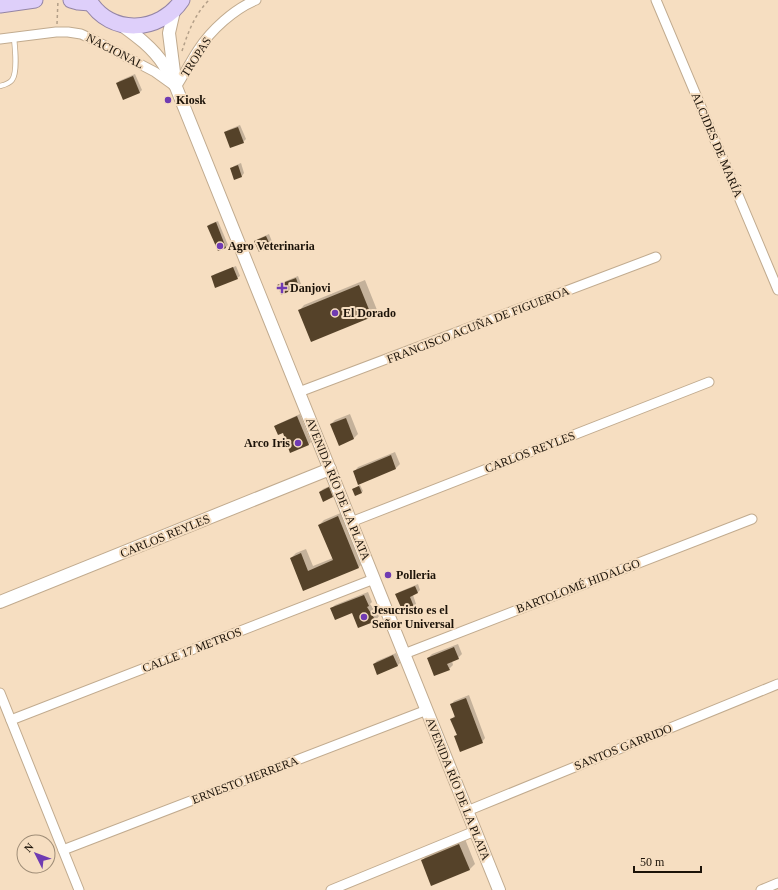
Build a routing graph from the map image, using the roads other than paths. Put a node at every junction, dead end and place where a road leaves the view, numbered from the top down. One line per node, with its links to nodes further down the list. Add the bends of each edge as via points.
1 (35, 0): 6 (highway)
2 (71, 0): 5 (highway)
3 (256, 0): 12 (street, TROPAS, via 215,28 198,49)
4 (656, 0): 14 (street, ALCIDES DE MARÍA)
5 (89, 1): 8 (highway, via 106,18)
6 (0, 5)
7 (178, 5): 8 (highway, via 166,17 148,25); 12 (street, AVENIDA RÍO DE LA PLATA, via 169,33)
8 (119, 24): 12 (street, AVENIDA RÍO DE LA PLATA, via 150,48 164,65)
9 (14, 38): 10 (street, NACIONAL); 11 (lane, via 14,75 12,80); 12 (street, NACIONAL, via 56,32 81,34 155,72)
10 (0, 39)
11 (0, 86)
12 (176, 87): 17 (street, AVENIDA RÍO DE LA PLATA)
13 (656, 257): 17 (street, FRANCISCO ACUÑA DE FIGUEROA)
14 (775, 276): 15 (street, ALCIDES DE MARÍA)
15 (778, 290)
16 (709, 382): 20 (street, CARLOS REYLES)
17 (299, 392): 18 (street, AVENIDA RÍO DE LA PLATA)
18 (330, 469): 20 (street, AVENIDA RÍO DE LA PLATA); 22 (street, CARLOS REYLES)
19 (752, 519): 23 (street, BARTOLOMÉ HIDALGO)
20 (351, 522): 21 (street, AVENIDA RÍO DE LA PLATA)
21 (374, 579): 23 (street, AVENIDA RÍO DE LA PLATA); 27 (street, CALLE 17 METROS)
22 (0, 602)
23 (404, 654): 26 (street, AVENIDA RÍO DE LA PLATA)
24 (778, 684): 28 (street, SANTOS GARRIDO)
25 (0, 693): 27 (street)
26 (427, 710): 28 (street, AVENIDA RÍO DE LA PLATA); 30 (street, ERNESTO HERRERA)
27 (11, 720): 30 (street)
28 (467, 811): 29 (street, AVENIDA RÍO DE LA PLATA)
29 (475, 831): 33 (street); 34 (street, AVENIDA RÍO DE LA PLATA)
30 (63, 850): 32 (street)
31 (778, 883): 35 (street)
32 (79, 890)
33 (331, 890)
34 (499, 890)
35 (761, 890)

